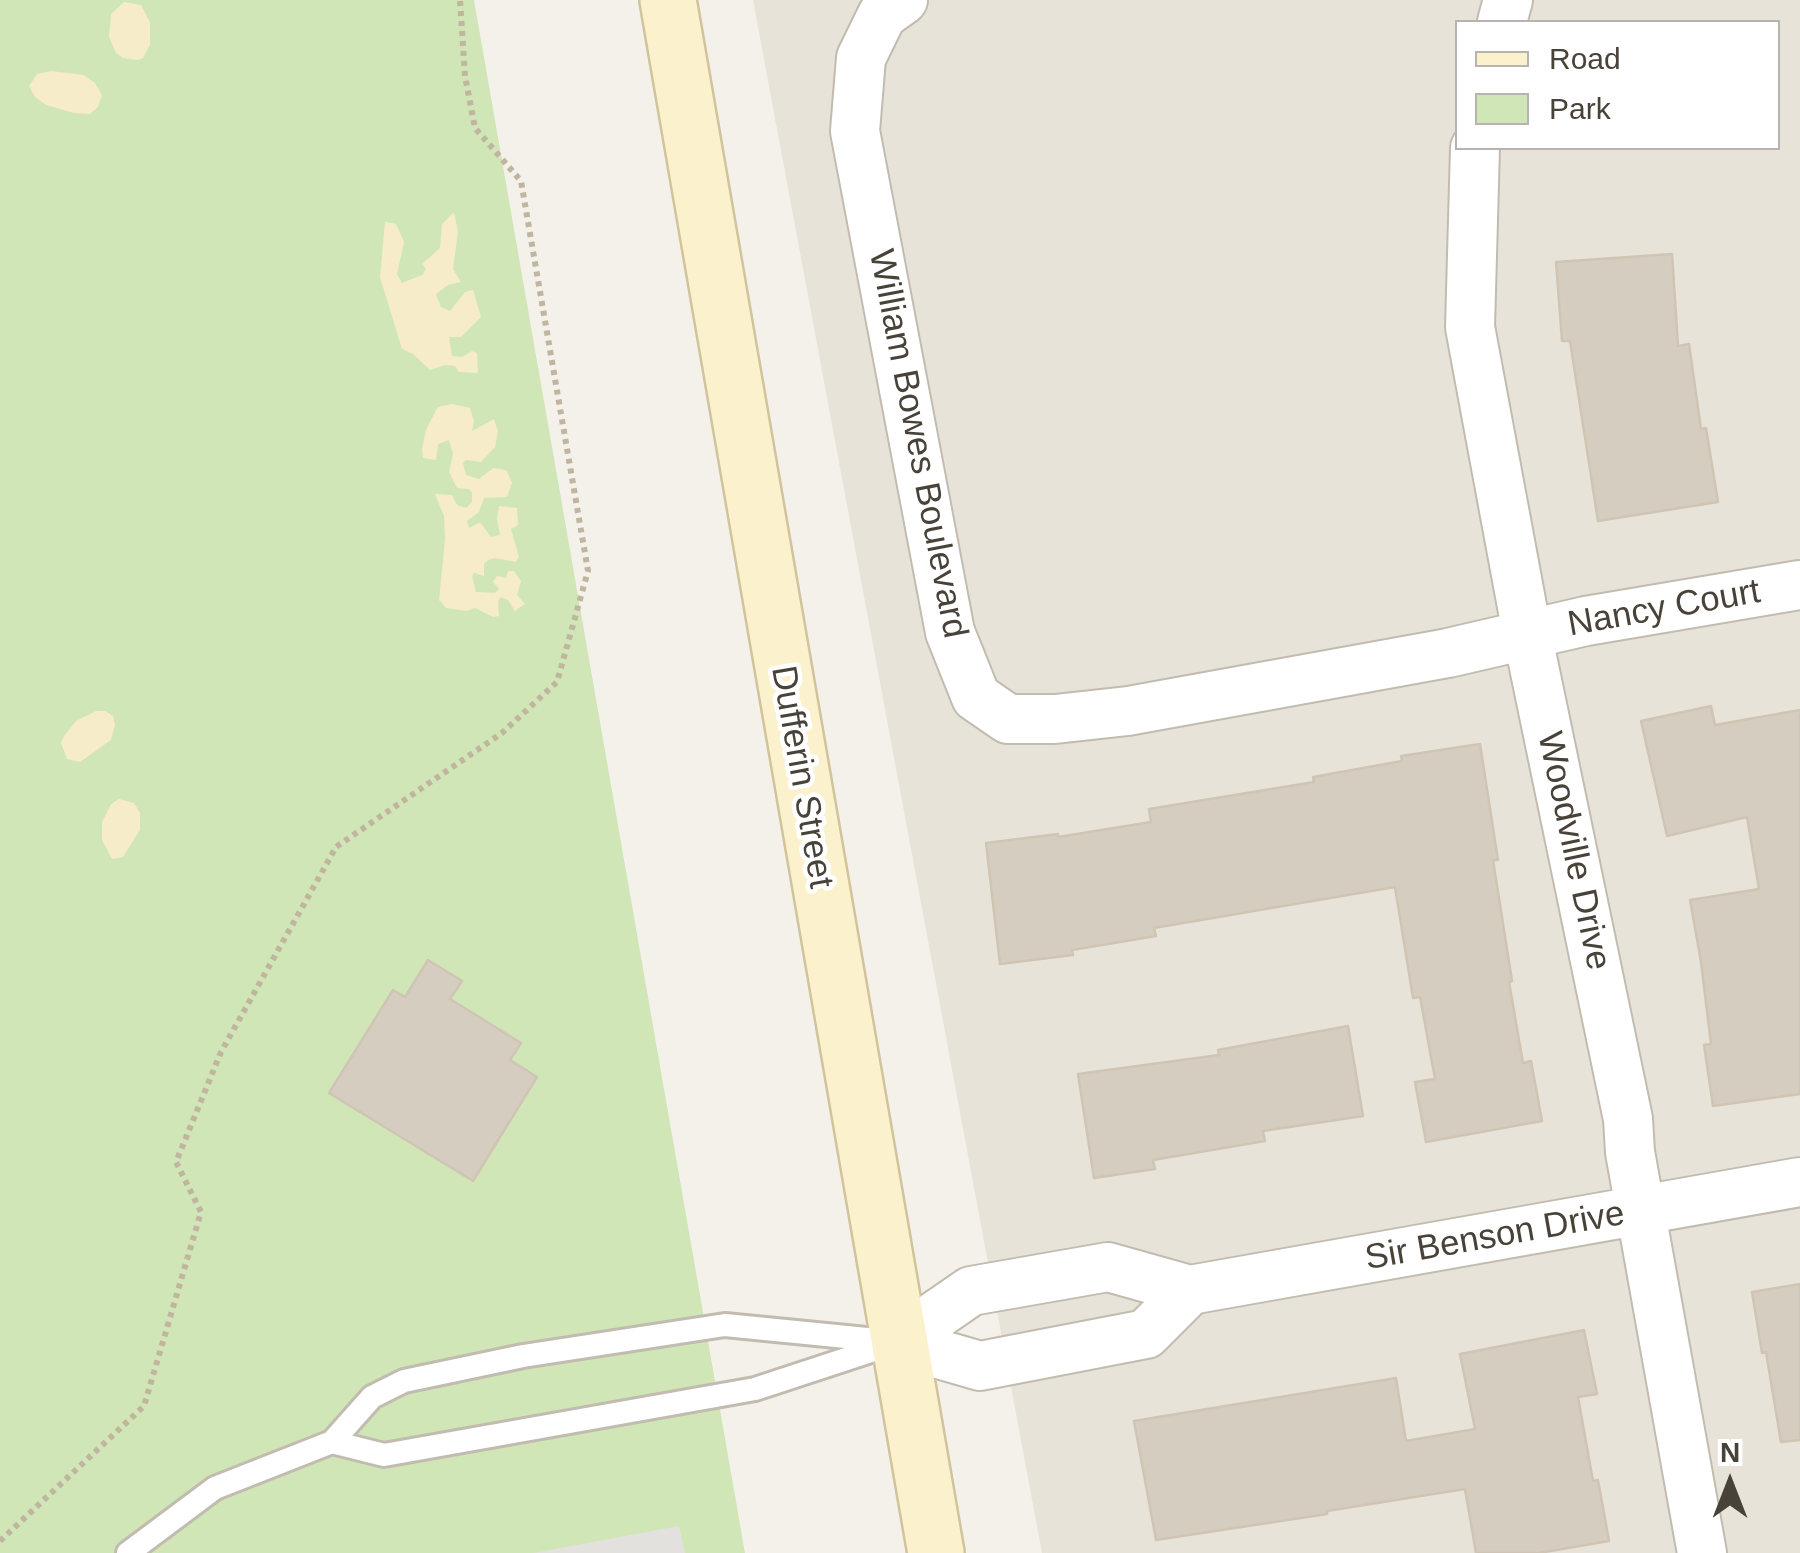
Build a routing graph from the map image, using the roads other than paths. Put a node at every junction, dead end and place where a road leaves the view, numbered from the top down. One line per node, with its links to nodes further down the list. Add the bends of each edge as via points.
1 (668, 0): 9 (main road, Dufferin Street)
2 (903, 0): 5 (street, William Bowes Boulevard, via 882,15 860,58 855,131 950,632 976,697 1008,719 1128,712 1448,654)
3 (1475, 150): 5 (street, Woodville Drive, via 1470,327)
4 (1800, 585): 5 (street, Nancy Court)
5 (1528, 633): 7 (street, Woodville Drive)
6 (1800, 1182): 7 (street, Sir Benson Drive)
7 (1642, 1211): 8 (street, Sir Benson Drive); 13 (street, Woodville Drive)
8 (1190, 1290): 9 (street, Sir Benson Drive, via 1108,1268 972,1290); 9 (street, via 1146,1334 980,1366)
9 (897, 1342): 10 (lane, via 754,1389 404,1452 384,1455); 10 (lane, via 724,1325 523,1356 404,1381 372,1396); 12 (main road, Dufferin Street)
10 (332, 1442): 11 (lane, via 215,1488)
11 (128, 1553)
12 (936, 1553)
13 (1702, 1553)

